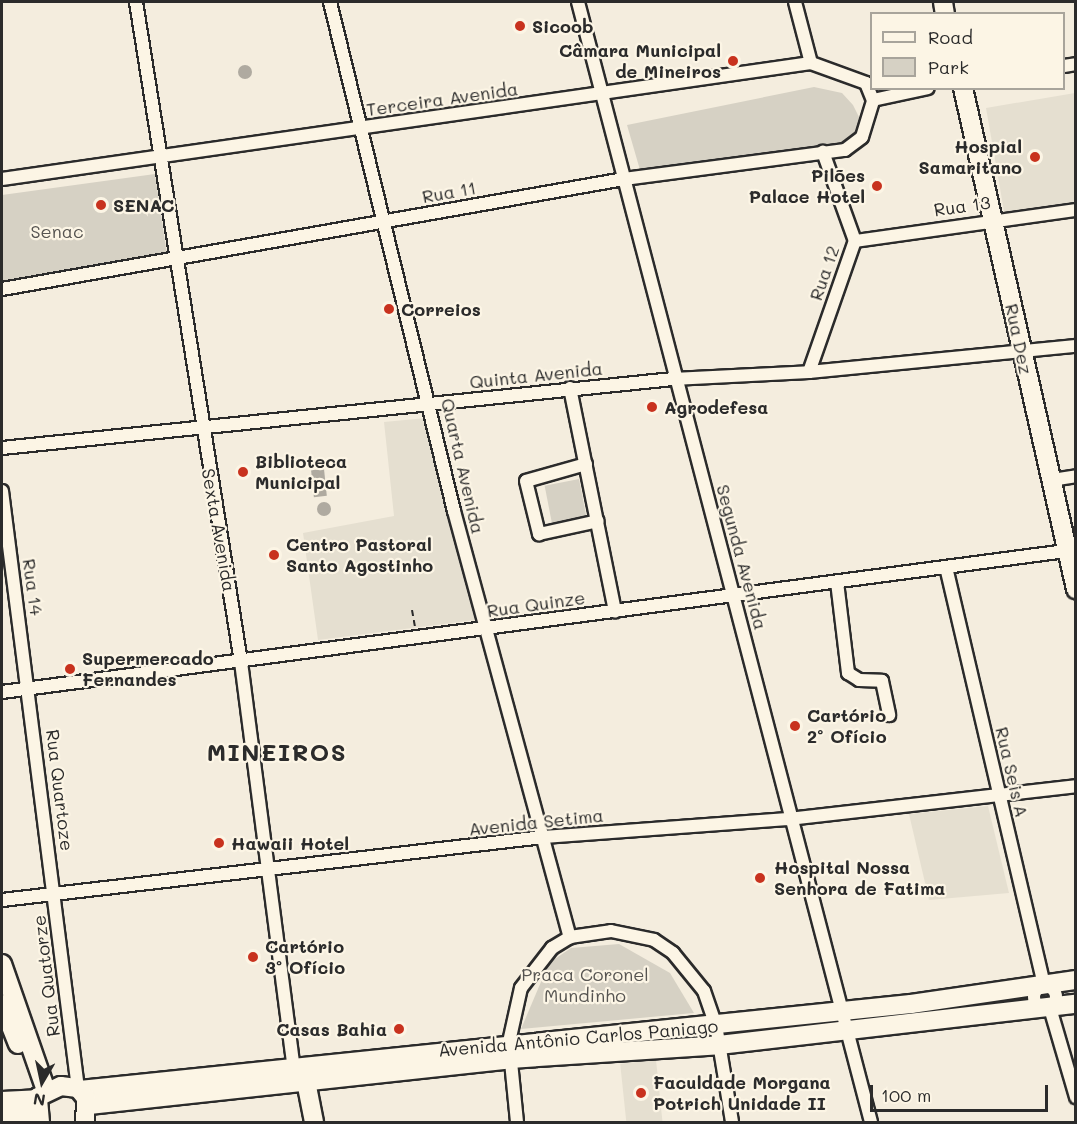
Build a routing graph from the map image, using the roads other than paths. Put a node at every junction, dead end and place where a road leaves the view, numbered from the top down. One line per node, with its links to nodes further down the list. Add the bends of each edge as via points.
1 (136, 2): 12 (street, Sexta Avenida)
2 (330, 2): 10 (street, Quarta Avenida)
3 (578, 2): 8 (street, Segunda Avenida)
4 (795, 2): 5 (street)
5 (812, 63): 8 (street, Terceira Avenida); 9 (street, Terceira Avenida, via 866,83)
6 (919, 90): 9 (street)
7 (963, 90): 16 (main road, Rua Dez)
8 (601, 95): 10 (street, Terceira Avenida); 14 (street, Segunda Avenida)
9 (873, 100): 11 (street, Rua 11, via 862,137 845,150)
10 (364, 128): 12 (street, Terceira Avenida); 17 (street, Quarta Avenida)
11 (824, 152): 14 (street, Rua 11); 18 (street, Rua 12)
12 (161, 159): 13 (street, Terceira Avenida); 19 (street, Sexta Avenida)
13 (2, 179)
14 (624, 179): 17 (street, Rua 11); 24 (street, Segunda Avenida)
15 (1076, 210): 16 (street, Rua 13)
16 (995, 220): 18 (street, Rua 13); 22 (main road, Rua Dez)
17 (383, 222): 19 (street, Rua 11); 26 (street, Quarta Avenida)
18 (855, 241): 23 (street, Rua 12)
19 (178, 256): 20 (street, Rua 11); 27 (street, Sexta Avenida)
20 (2, 289)
21 (1076, 346): 22 (street, Quinta Avenida)
22 (1021, 351): 23 (street, Quinta Avenida); 31 (main road, Rua Dez)
23 (809, 372): 24 (street, Quinta Avenida)
24 (673, 378): 25 (street, Quinta Avenida); 38 (street, Segunda Avenida)
25 (570, 388): 26 (street, Quinta Avenida); 29 (street)
26 (431, 405): 27 (street, Quinta Avenida); 40 (street, Quarta Avenida)
27 (202, 428): 28 (street, Quinta Avenida); 41 (street, Sexta Avenida)
28 (2, 448)
29 (586, 464): 33 (street); 33 (street, via 526,481 539,534)
30 (1076, 476): 31 (street)
31 (1052, 480): 34 (main road, Rua Dez)
32 (2, 491): 42 (street, Rua 14)
33 (598, 521): 39 (street)
34 (1071, 550): 35 (street, Rua Quinze); 37 (main road, Rua Dez)
35 (946, 567): 36 (street, Rua Quinze); 46 (street, Rua Seis A)
36 (837, 582): 38 (street, Rua Quinze); 44 (street, via 848,673 859,680 882,681)
37 (1076, 589)
38 (735, 596): 39 (street, Rua Quinze); 47 (street, Segunda Avenida)
39 (615, 612): 40 (street, Rua Quinze)
40 (486, 629): 41 (street, Rua Quinze); 48 (street, Quarta Avenida)
41 (242, 662): 42 (street, Rua Quinze); 49 (street, Sexta Avenida)
42 (29, 688): 43 (street, Rua Quinze); 50 (street, Rua Quartoze)
43 (2, 692)
44 (889, 715)
45 (1076, 786): 46 (street, Avenida Setima)
46 (998, 794): 47 (street, Avenida Setima); 55 (street, Rua Seis A)
47 (788, 819): 48 (street, Avenida Setima); 60 (street, Segunda Avenida)
48 (543, 837): 49 (street, Avenida Setima); 52 (street, Quarta Avenida)
49 (267, 871): 50 (street, Avenida Setima); 66 (street, Sexta Avenida)
50 (55, 896): 51 (street, Avenida Setima); 69 (street, Rua Quatorze)
51 (2, 900)
52 (570, 936): 62 (street, via 611,931 654,940 691,971); 65 (street, via 529,973 514,1007)
53 (2, 964): 70 (main road)
54 (1076, 980): 55 (main road, Avenida Antônio Carlos Paniago)
55 (1044, 985): 57 (main road, Avenida Antônio Carlos Paniago); 59 (street, via 1057,994); 59 (street, via 1034,1000)
56 (2, 1004): 70 (main road)
57 (911, 1004): 60 (main road, Avenida Antônio Carlos Paniago); 61 (main road)
58 (1076, 1004): 59 (main road, Avenida Antônio Carlos Paniago)
59 (1050, 1008): 61 (main road, Avenida Antônio Carlos Paniago); 67 (street)
60 (844, 1011): 62 (main road, Avenida Antônio Carlos Paniago); 63 (street, Segunda Avenida)
61 (914, 1024): 63 (main road, Avenida Antônio Carlos Paniago)
62 (716, 1025): 64 (street); 65 (main road, Avenida Antônio Carlos Paniago)
63 (847, 1031): 64 (main road, Avenida Antônio Carlos Paniago); 76 (street, Segunda Avenida)
64 (719, 1045): 65 (main road, Avenida Antônio Carlos Paniago); 75 (street)
65 (509, 1051): 66 (main road, Avenida Antônio Carlos Paniago); 74 (street)
66 (299, 1072): 69 (main road, Avenida Antônio Carlos Paniago); 72 (main road, Sexta Avenida); 73 (main road, Sexta Avenida)
67 (1076, 1096)
68 (2, 1101): 70 (main road)
69 (83, 1101): 70 (main road, Avenida Antônio Carlos Paniago)
70 (40, 1105): 71 (main road)
71 (2, 1118)
72 (302, 1122)
73 (314, 1122)
74 (518, 1122)
75 (732, 1122)
76 (871, 1122)

